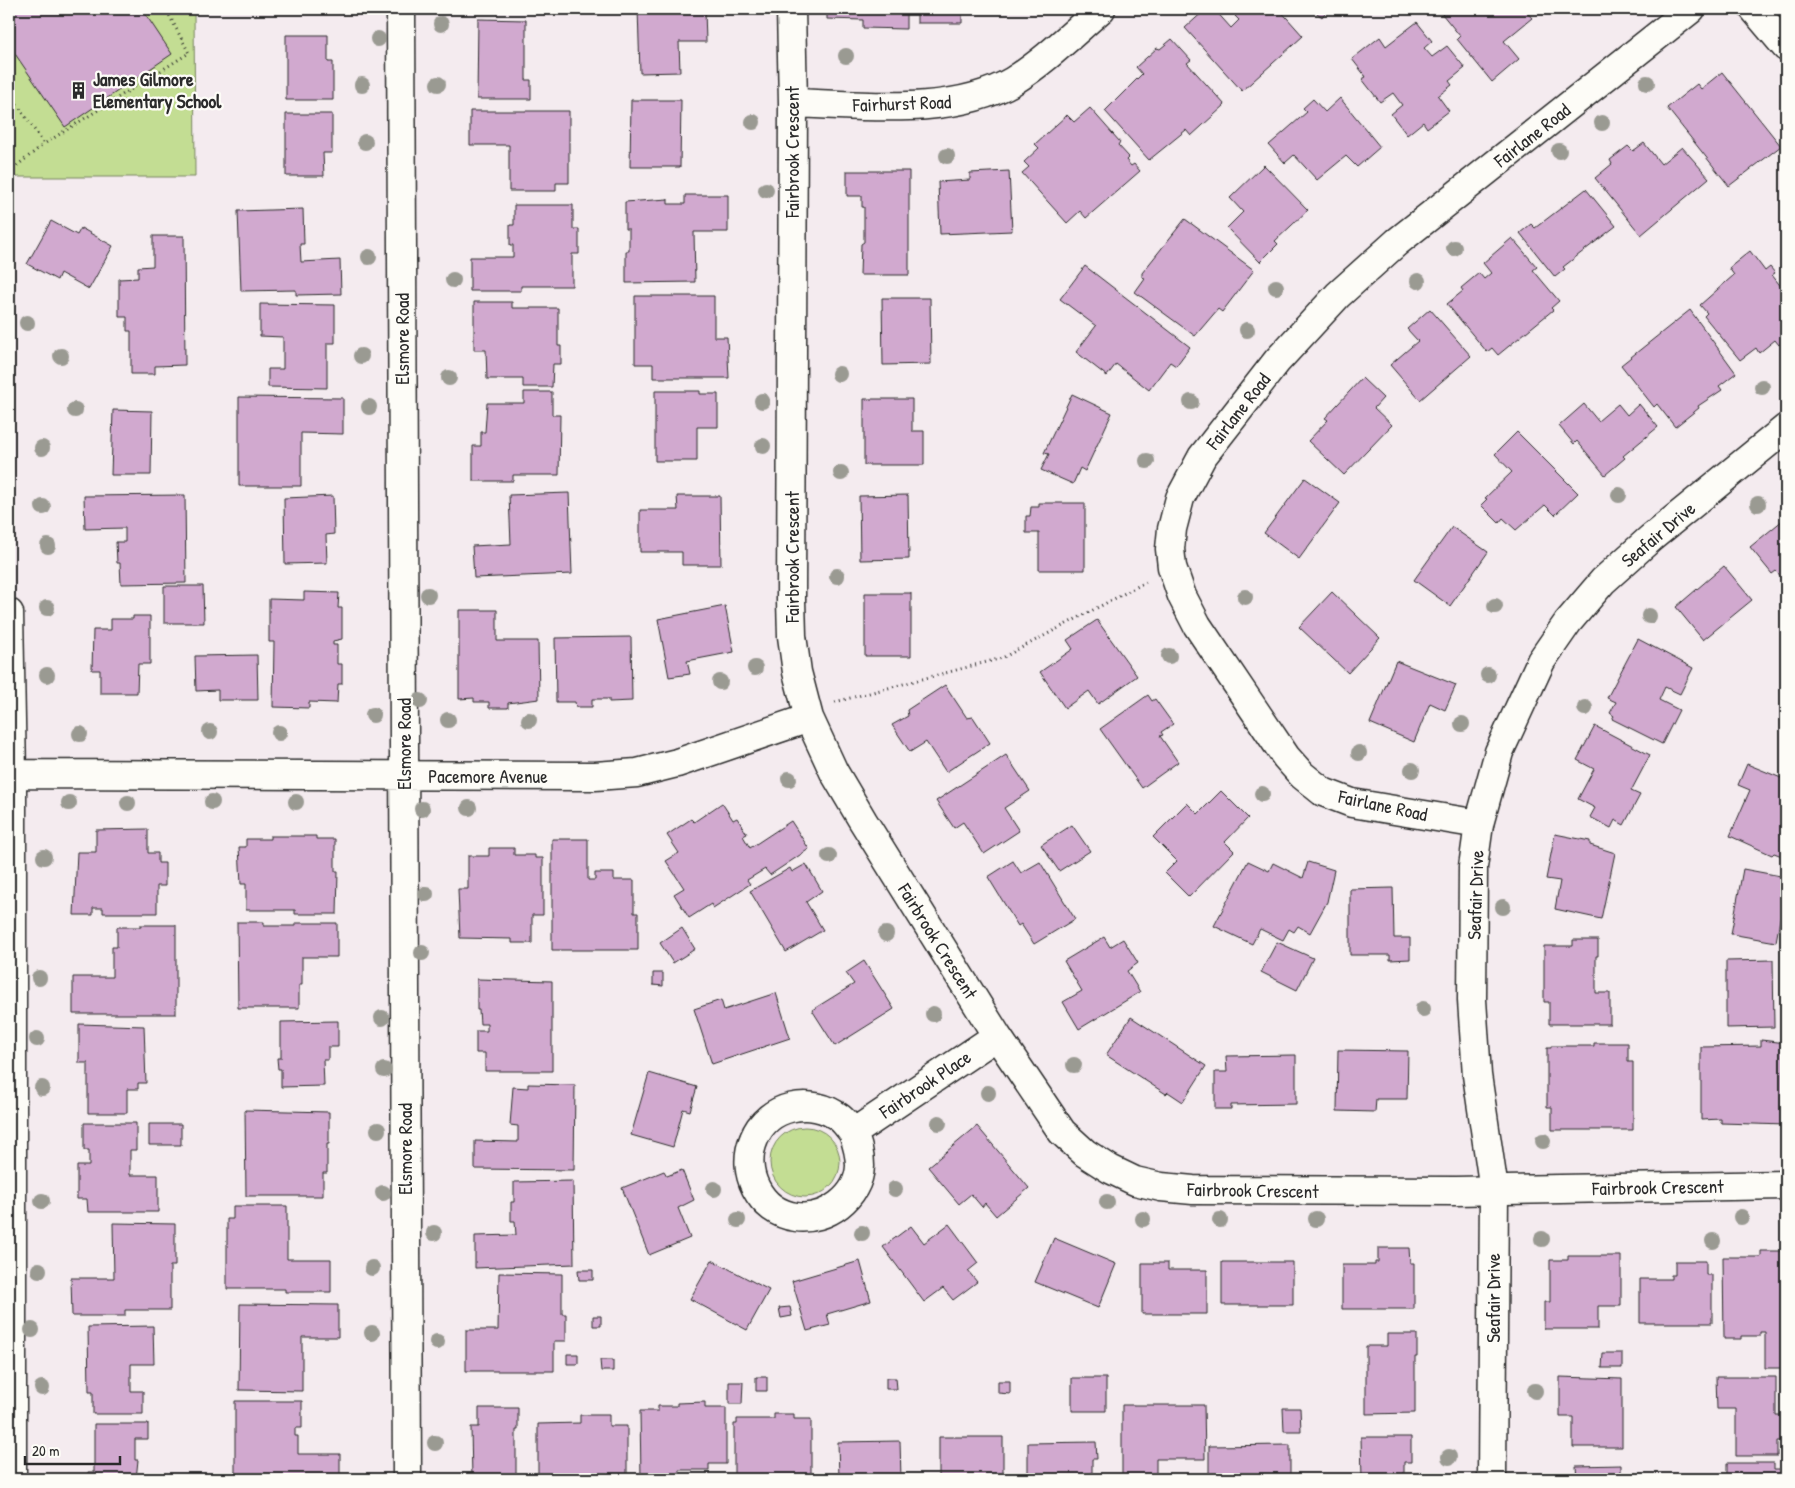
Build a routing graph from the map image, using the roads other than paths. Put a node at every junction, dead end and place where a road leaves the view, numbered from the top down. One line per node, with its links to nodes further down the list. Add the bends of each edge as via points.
1 (401, 9): 12 (street, Elsmore Road)
2 (791, 9): 7 (street, Fairbrook Crescent)
3 (1101, 9): 7 (street, Fairhurst Road, via 1046,58 1012,82 982,95 950,103 914,105)
4 (1691, 9): 13 (street, Fairlane Road, via 1397,242 1338,295 1277,361 1202,457 1180,498 1172,529 1172,567 1182,596 1197,624 1286,757 1302,775 1322,792 1352,803)
5 (1754, 9): 6 (street)
6 (1786, 47)
7 (793, 103): 10 (street, Fairbrook Crescent, via 792,636)
8 (1786, 428): 13 (street, Seafair Drive, via 1651,538 1603,581 1568,622 1541,660 1518,707 1499,752)
9 (9, 614): 11 (street)
10 (809, 718): 12 (street, Pacemore Avenue, via 677,763 637,773 595,776); 14 (street, Fairbrook Crescent, via 834,772)
11 (10, 774): 12 (street, Pacemore Avenue); 18 (street)
12 (404, 775): 19 (street, Elsmore Road)
13 (1479, 824): 17 (street, Seafair Drive, via 1473,867 1472,1000 1477,1075)
14 (997, 1036): 15 (street, Fairbrook Place); 17 (street, Fairbrook Crescent, via 1062,1132 1085,1153 1135,1181 1193,1190)
15 (852, 1133): 15 (street, via 840,1118 824,1109 805,1105 787,1108 770,1117 757,1131 750,1148 748,1167 753,1186 778,1211 795,1217 813,1217 831,1211 845,1200 855,1185 860,1168 859,1150)
16 (1786, 1185): 17 (street, Fairbrook Crescent)
17 (1494, 1190): 20 (street, Seafair Drive)
18 (12, 1479)
19 (407, 1479)
20 (1492, 1479)

